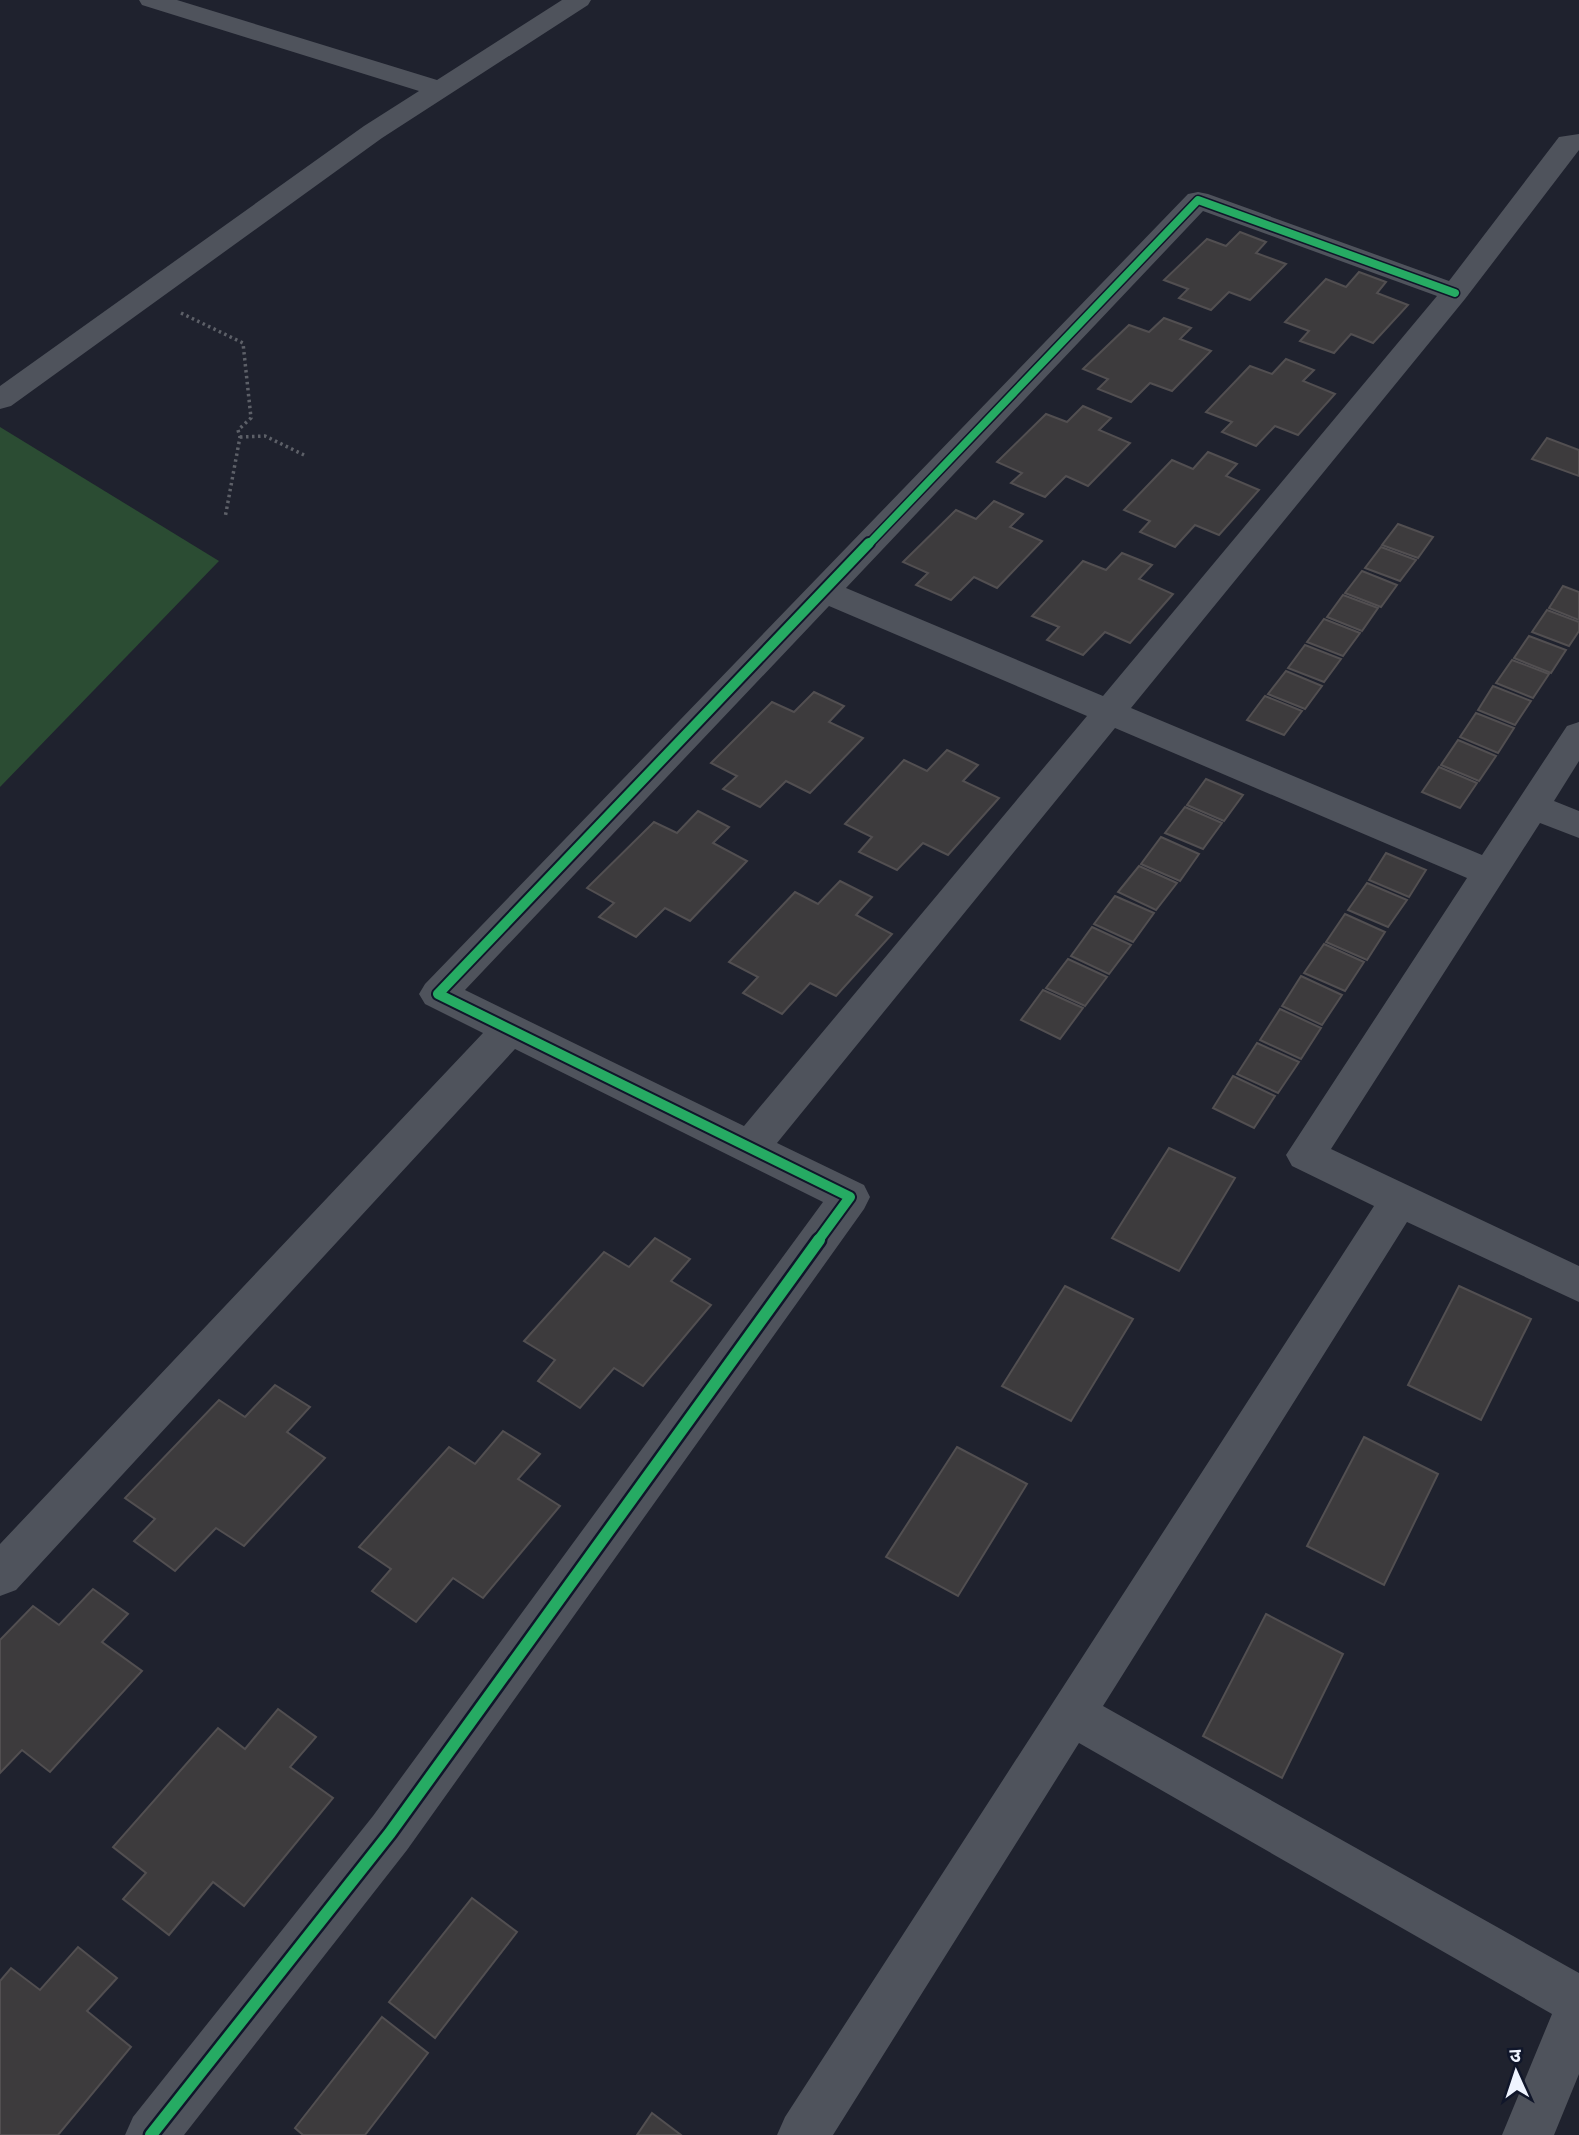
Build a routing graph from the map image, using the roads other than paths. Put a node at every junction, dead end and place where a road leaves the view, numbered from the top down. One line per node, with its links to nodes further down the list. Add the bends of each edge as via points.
1 (150, 0): 3 (street)
2 (579, 0): 3 (street)
3 (439, 89): 6 (street)
4 (1579, 142): 5 (street, via 1568,143)
5 (1455, 293): 7 (street, via 1198,200); 8 (street)
6 (0, 400)
7 (824, 591): 8 (street); 13 (street, via 438,995)
8 (1109, 712): 12 (street); 14 (street)
9 (1579, 734): 10 (street)
10 (1533, 806): 11 (street); 12 (street)
11 (1579, 825)
12 (1489, 873): 15 (street, via 1306,1154)
13 (510, 1030): 14 (street); 17 (street)
14 (749, 1148): 21 (street, via 850,1197 390,1833)
15 (1400, 1199): 16 (street); 18 (street)
16 (1579, 1285)
17 (0, 1575)
18 (1072, 1714): 19 (street); 22 (street)
19 (1579, 2001)
20 (1579, 2011): 23 (street)
21 (151, 2135)
22 (803, 2135)
23 (1528, 2135)

